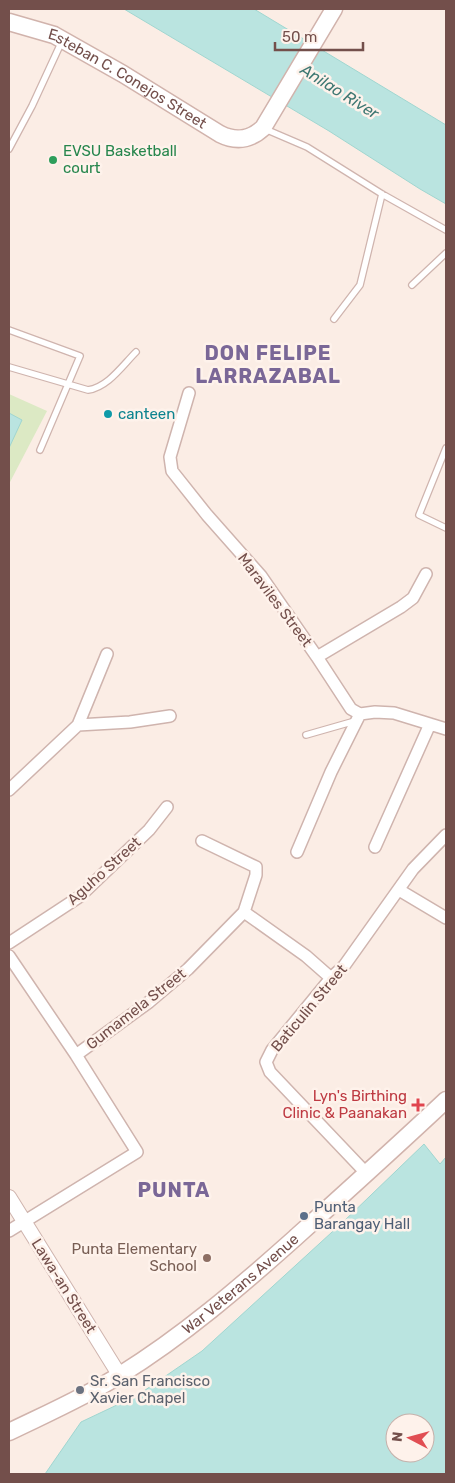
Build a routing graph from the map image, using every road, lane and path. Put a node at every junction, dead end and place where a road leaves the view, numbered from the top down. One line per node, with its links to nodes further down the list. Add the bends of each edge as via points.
1 (334, 9): 4 (main road)
2 (9, 22): 3 (main road, Esteban C. Conejos Street)
3 (63, 40): 4 (main road, Esteban C. Conejos Street, via 229,138 244,139); 5 (lane)
4 (265, 126): 6 (lane, via 307,147)
5 (9, 148)
6 (382, 194): 7 (lane); 10 (lane, via 360,285)
7 (446, 230)
8 (446, 253): 9 (lane)
9 (412, 286)
10 (334, 319)
11 (9, 330): 14 (lane, via 80,356)
12 (136, 352): 14 (lane, via 96,389)
13 (9, 368): 14 (lane)
14 (68, 386): 17 (lane)
15 (189, 393): 21 (street, Maraviles Street, via 170,456 172,471 261,576)
16 (446, 448): 18 (lane, via 420,515)
17 (40, 450)
18 (446, 528)
19 (426, 574): 21 (street, via 413,598)
20 (107, 654): 25 (street)
21 (318, 657): 23 (street, Maraviles Street, via 347,704)
22 (170, 716): 25 (street)
23 (359, 717): 24 (street, via 375,712 394,713); 27 (lane); 33 (street)
24 (430, 724): 26 (street); 32 (street)
25 (78, 725): 28 (street)
26 (446, 729)
27 (306, 735)
28 (9, 790)
29 (167, 807): 37 (street, Aguho Street, via 149,830 79,897)
30 (446, 835): 34 (street, Baticulin Street, via 413,869)
31 (202, 841): 35 (street, via 256,867)
32 (375, 847)
33 (297, 852)
34 (399, 890): 36 (street); 39 (street, Baticulin Street, via 344,966)
35 (244, 912): 39 (street); 40 (street, Gumamela Street, via 188,969)
36 (446, 918)
37 (9, 943)
38 (9, 956): 40 (street)
39 (331, 978): 42 (street, Baticulin Street, via 272,1050 266,1062 270,1072)
40 (76, 1055): 44 (street, via 137,1152)
41 (446, 1100): 42 (main road, War Veterans Avenue)
42 (368, 1174): 46 (main road, War Veterans Avenue, via 190,1327)
43 (9, 1197): 44 (street, Lawa-an Street)
44 (24, 1222): 45 (street); 46 (street, Lawa-an Street)
45 (9, 1231)
46 (120, 1376): 47 (main road, War Veterans Avenue)
47 (9, 1432)

